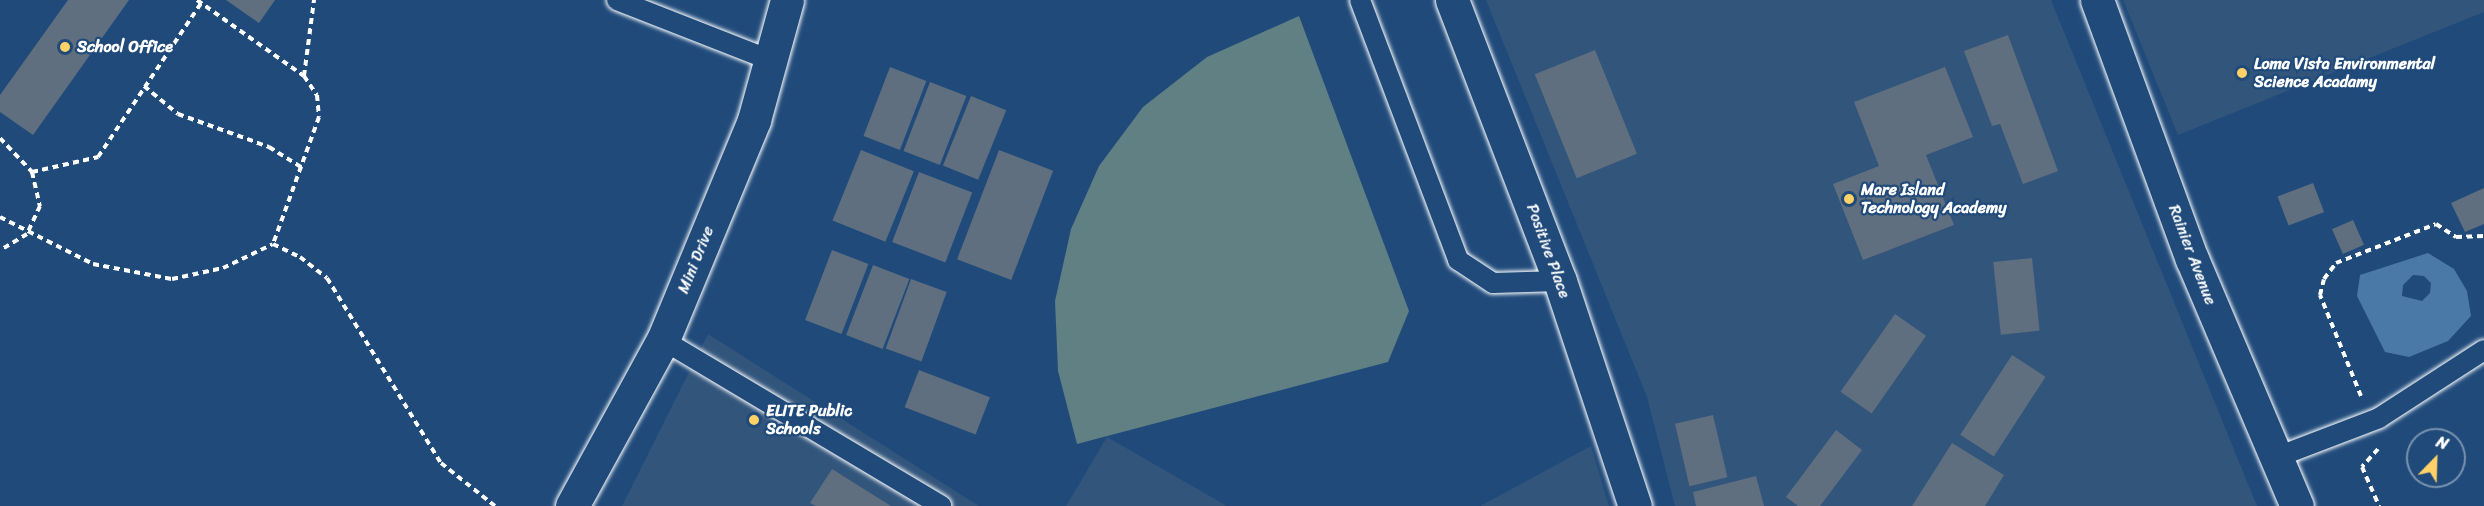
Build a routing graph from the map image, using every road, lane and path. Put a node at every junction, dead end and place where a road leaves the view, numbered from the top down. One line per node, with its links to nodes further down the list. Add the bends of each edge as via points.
1 (314, 0): 9 (path)
2 (617, 0): 8 (lane)
3 (787, 0): 8 (street, Mini Drive)
4 (1360, 0): 19 (lane, via 1458,260 1493,283)
5 (1452, 0): 19 (street, Positive Place)
6 (2097, 0): 23 (street, Rainier Avenue, via 2192,259)
7 (199, 1): 9 (path); 10 (path)
8 (770, 60): 20 (street, Mini Drive, via 754,120)
9 (304, 76): 12 (path, via 319,107)
10 (144, 86): 12 (path, via 178,114 269,147); 13 (path, via 98,157)
11 (0, 138): 13 (path)
12 (301, 167): 17 (path)
13 (32, 172): 15 (path, via 40,206)
14 (0, 217): 15 (path)
15 (27, 234): 17 (path, via 93,264 172,279 223,268); 18 (path)
16 (2484, 236): 22 (path, via 2456,237 2436,224 2336,263 2324,279 2320,295)
17 (273, 244): 24 (path, via 327,278 441,463)
18 (0, 250)
19 (1560, 280): 27 (street, Positive Place)
20 (663, 340): 25 (street, Mini Drive); 26 (lane)
21 (2484, 350): 22 (lane)
22 (2372, 420): 23 (lane); 29 (path, via 2388,434 2362,467)
23 (2277, 458): 28 (street, Rainier Avenue)
24 (495, 506)
25 (572, 506)
26 (941, 506)
27 (1635, 506)
28 (2297, 506)
29 (2379, 506)

